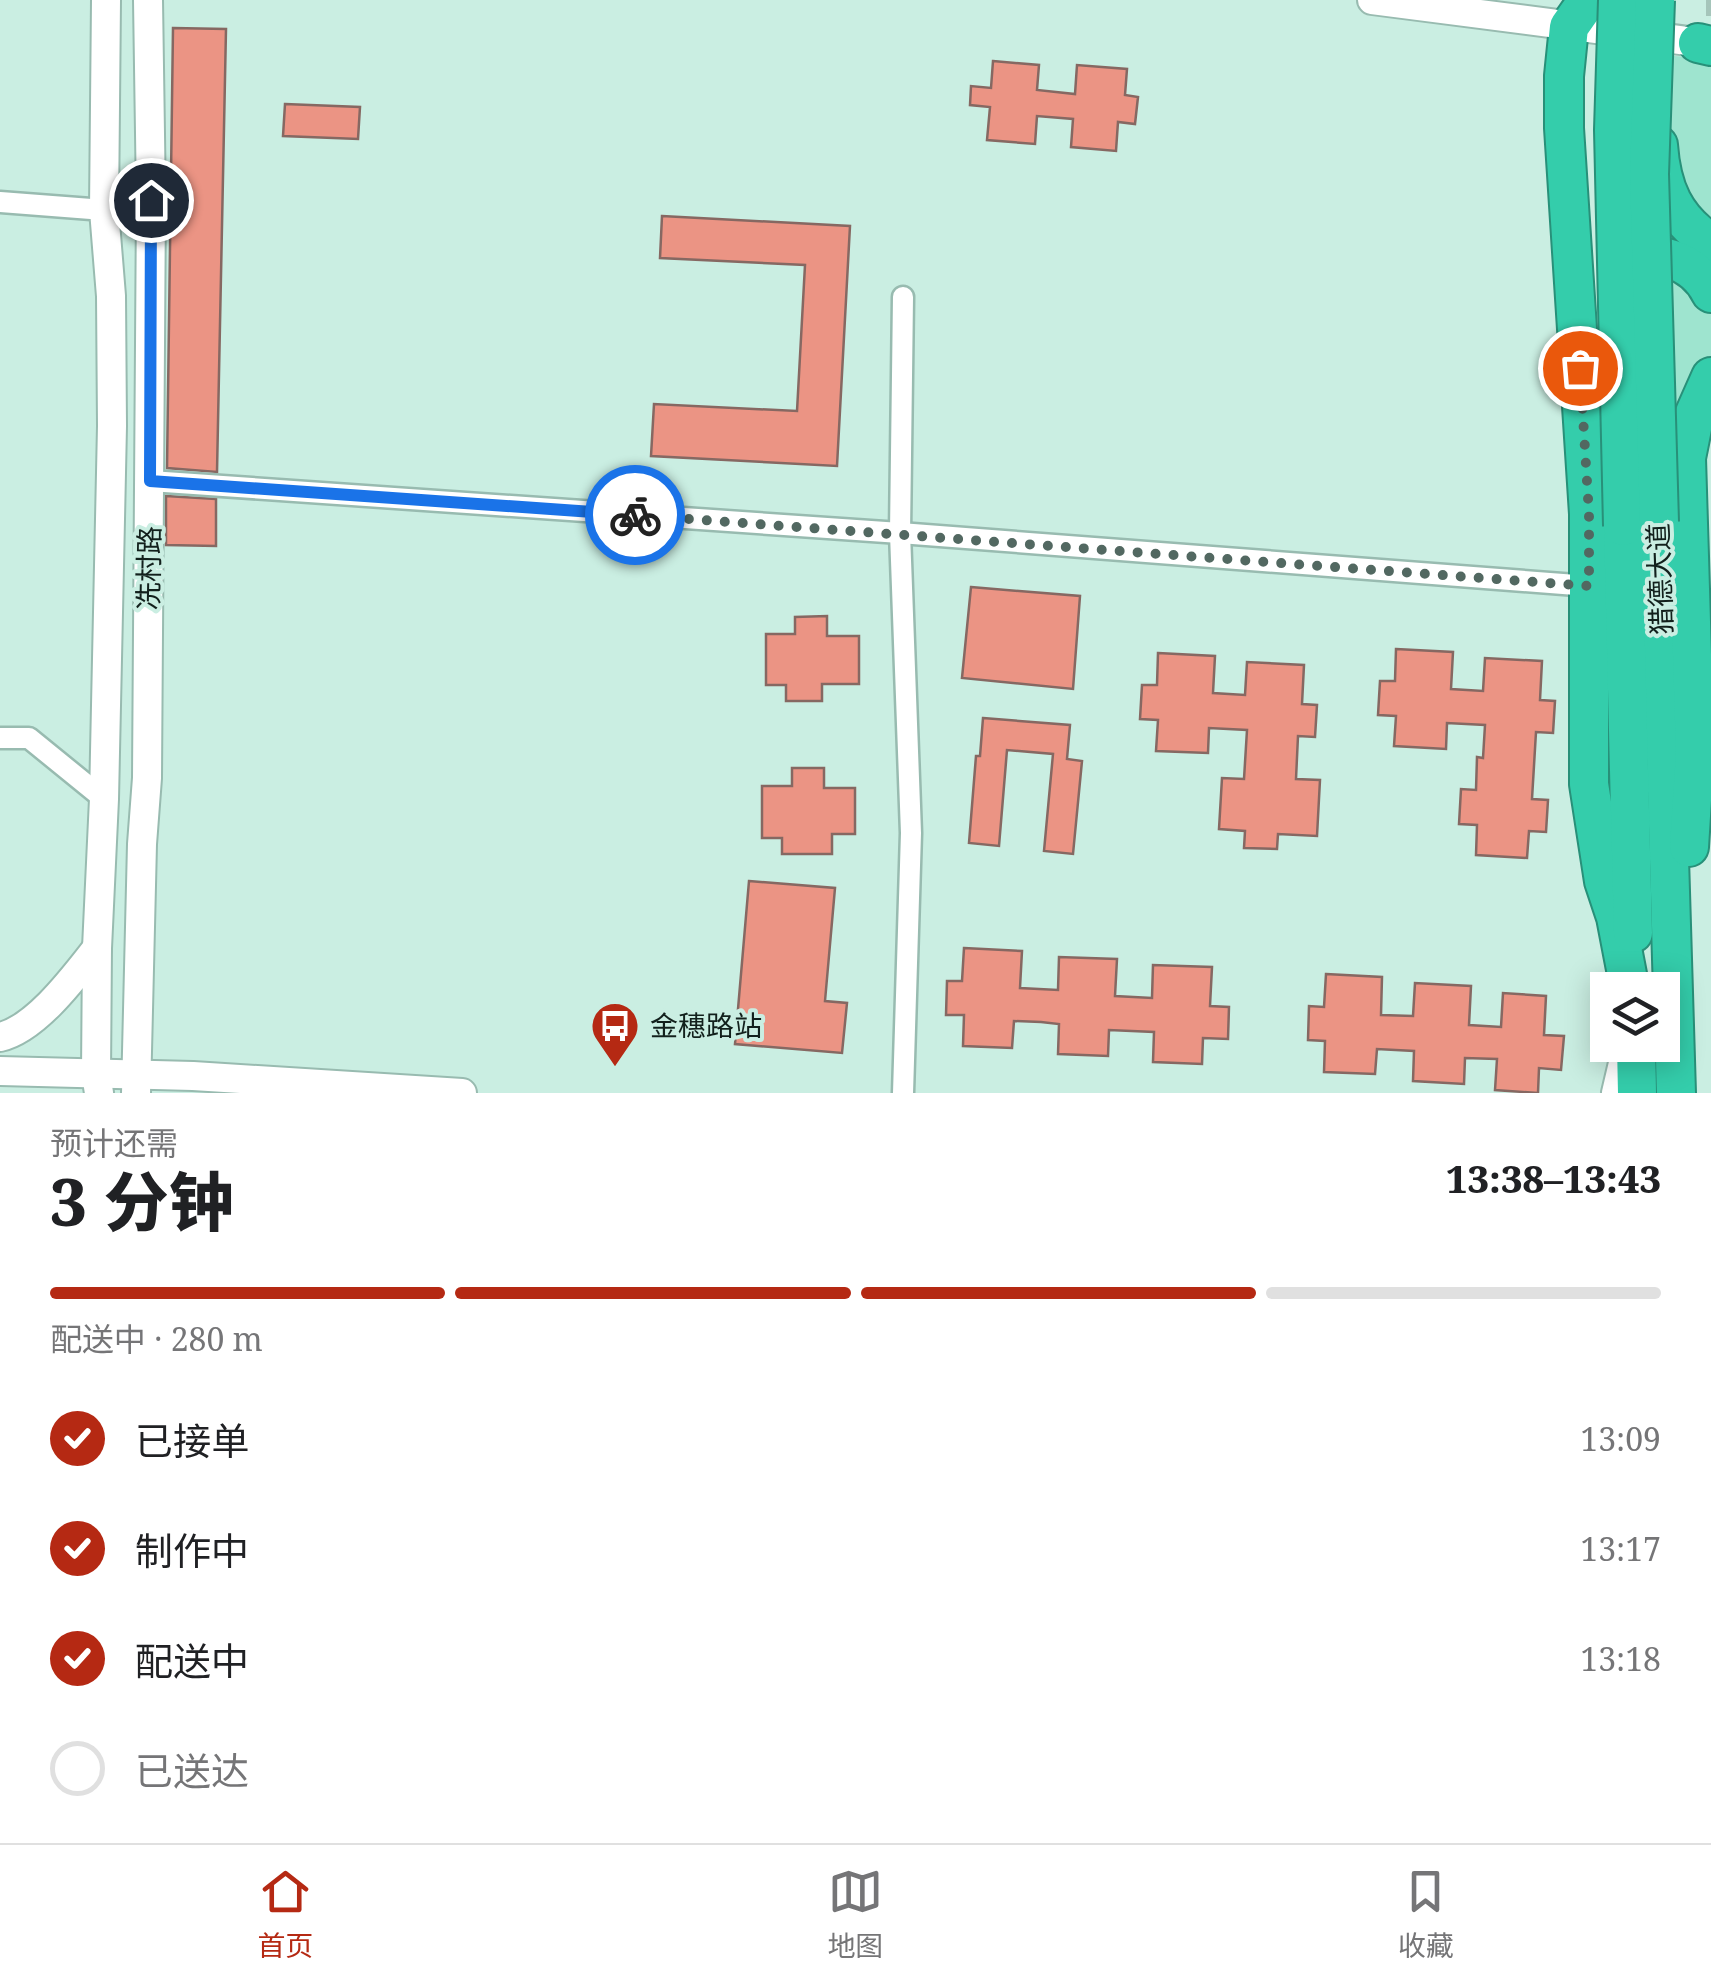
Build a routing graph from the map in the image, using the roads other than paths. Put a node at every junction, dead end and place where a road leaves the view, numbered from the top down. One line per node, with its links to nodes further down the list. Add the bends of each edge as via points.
1 (148, 0): 16 (main road, 冼村路)
2 (1372, 0): 6 (main road)
3 (1618, 0): 17 (highway, 猎德大道, bridge, via 1614,130)
4 (1655, 0): 8 (highway, bridge)
5 (103, 3): 10 (main road, 冼村路)
6 (1579, 14): 7 (main road); 12 (highway, via 1564,76)
7 (1707, 44)
8 (1651, 66): 11 (highway, bridge, via 1668,194 1692,230); 17 (highway, 猎德大道, bridge)
9 (0, 202): 10 (street)
10 (104, 210): 24 (main road, 冼村路, via 112,426)
11 (1711, 244)
12 (1574, 292): 13 (highway, via 1605,262 1640,254 1686,266); 20 (highway)
13 (1711, 293)
14 (903, 296): 18 (street)
15 (1711, 377): 19 (highway, via 1689,434 1686,484)
16 (150, 481): 18 (street); 38 (main road, 冼村路)
17 (1641, 524): 25 (highway, 猎德大道); 28 (highway, 猎德大道)
18 (900, 533): 20 (street); 40 (street, via 911,834)
19 (1700, 561): 21 (highway)
20 (1589, 586): 27 (highway, via 1589,784)
21 (1702, 647): 23 (highway)
22 (0, 738): 24 (street, via 29,738)
23 (1702, 793): 25 (highway)
24 (104, 799): 26 (main road, 冼村路)
25 (1670, 917): 29 (highway, 猎德大道)
26 (98, 948): 30 (main road, via 52,1003); 37 (main road, 冼村路)
27 (1628, 972)
28 (1632, 972)
29 (1672, 972)
30 (0, 1037)
31 (0, 1048): 37 (main road)
32 (1624, 1062): 41 (main road)
33 (1636, 1062): 42 (highway)
34 (1675, 1062): 43 (highway, 猎德大道)
35 (1678, 1062): 44 (main road)
36 (0, 1071): 37 (main road)
37 (97, 1083): 38 (main road)
38 (136, 1084): 39 (main road, via 321,1083)
39 (462, 1093)
40 (904, 1093)
41 (1616, 1093)
42 (1637, 1093)
43 (1676, 1093)
44 (1689, 1093)

